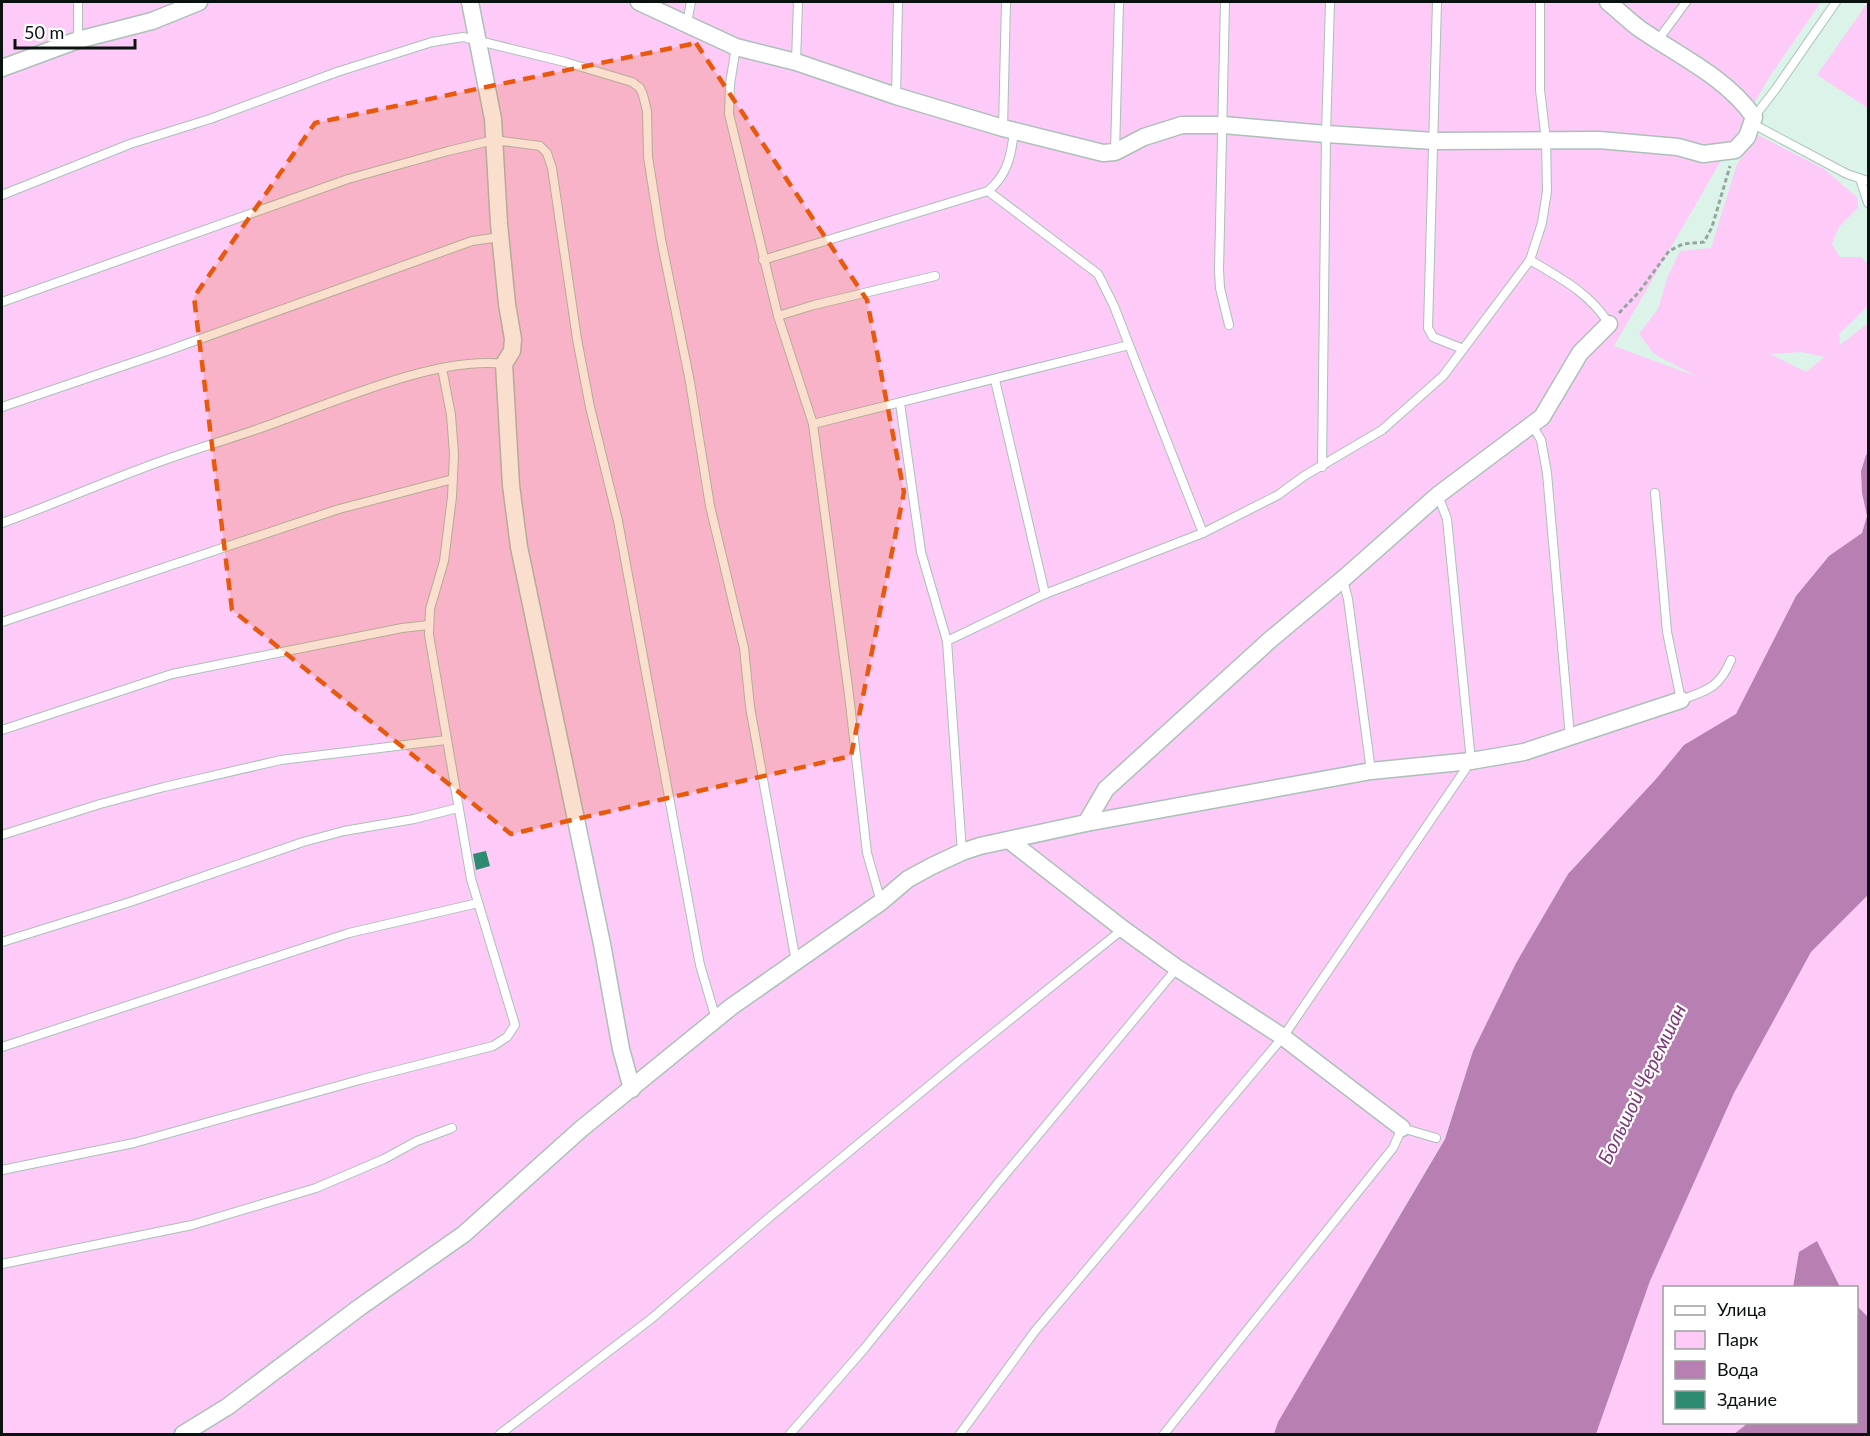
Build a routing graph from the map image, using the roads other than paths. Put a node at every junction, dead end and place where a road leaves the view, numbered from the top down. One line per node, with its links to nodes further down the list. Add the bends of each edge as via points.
1 (78, 2): 19 (lane)
2 (199, 2): 17 (street)
3 (470, 2): 21 (street)
4 (639, 2): 18 (street)
5 (691, 2): 18 (lane)
6 (798, 2): 23 (lane)
7 (898, 2): 25 (lane)
8 (1006, 2): 28 (lane)
9 (1119, 2): 33 (lane)
10 (1225, 2): 27 (lane)
11 (1330, 2): 29 (lane)
12 (1437, 2): 32 (lane)
13 (1540, 2): 31 (lane, via 1540,90)
14 (1608, 2): 20 (street)
15 (1686, 2): 20 (lane)
16 (1836, 2): 26 (lane)
17 (180, 6): 19 (street, via 152,21)
18 (687, 23): 22 (street)
19 (78, 40): 24 (street)
20 (1658, 40): 26 (street, via 1737,96)
21 (478, 41): 30 (street); 36 (lane, via 451,38 396,52 129,144); 82 (lane, via 632,82 644,95 648,158 661,239 710,506 744,648 750,707)
22 (736, 47): 23 (street); 39 (lane, via 729,114)
23 (796, 62): 25 (street)
24 (2, 68)
25 (896, 96): 28 (street)
26 (1753, 121): 31 (street, via 1747,137 1735,150 1703,154 1678,147); 34 (lane)
27 (1223, 125): 29 (street); 33 (street, via 1182,125 1144,137); 45 (lane, via 1220,279)
28 (1008, 130): 33 (street, via 1103,153); 35 (lane, via 1008,168)
29 (1326, 134): 32 (street); 55 (lane)
30 (494, 140): 38 (street); 42 (lane, via 348,179); 84 (lane, via 540,146 552,168 587,396 618,521 700,965)
31 (1546, 140): 32 (street); 40 (lane, via 1547,191)
32 (1434, 141): 47 (lane, via 1428,328 1433,337)
33 (1115, 152)
34 (1864, 180): 37 (lane)
35 (988, 190): 39 (lane); 46 (lane, via 1098,274)
36 (2, 195)
37 (1869, 203)
38 (500, 237): 48 (street, via 513,339 512,351); 52 (lane, via 472,241)
39 (763, 260): 43 (lane)
40 (1530, 260): 44 (lane, via 1580,291); 47 (lane)
41 (935, 276): 43 (lane)
42 (2, 302)
43 (777, 316): 53 (lane)
44 (1609, 324): 54 (street, via 1580,353 1542,417)
45 (1229, 325)
46 (1129, 345): 50 (lane); 60 (lane)
47 (1463, 349): 55 (lane, via 1443,376 1382,430)
48 (504, 364): 49 (lane, via 487,362); 87 (street, via 519,547)
49 (442, 368): 56 (lane, via 451,415); 59 (lane, via 175,456)
50 (995, 380): 51 (lane); 62 (lane)
51 (900, 403): 53 (lane); 65 (lane, via 921,552)
52 (2, 407)
53 (813, 424): 78 (lane, via 867,853)
54 (1532, 425): 58 (street); 69 (lane, via 1541,440 1547,473)
55 (1322, 467): 60 (lane, via 1278,495)
56 (453, 478): 63 (lane, via 339,509); 64 (lane, via 444,561)
57 (1655, 493): 67 (lane, via 1667,632)
58 (1438, 495): 61 (street); 71 (lane, via 1447,519)
59 (2, 523)
60 (1203, 533): 62 (lane)
61 (1343, 579): 72 (lane); 74 (street, via 1106,789)
62 (1045, 594): 65 (lane)
63 (2, 622)
64 (429, 626): 68 (lane, via 172,674); 70 (lane)
65 (947, 641): 77 (lane)
66 (1731, 660): 67 (lane, via 1724,676 1710,689)
67 (1681, 700): 69 (street)
68 (2, 730)
69 (1570, 737): 71 (street, via 1524,752)
70 (446, 740): 73 (lane); 75 (lane, via 281,760 143,792)
71 (1471, 761): 72 (street); 85 (lane)
72 (1371, 771): 74 (street)
73 (458, 808): 79 (lane); 81 (lane, via 344,831)
74 (1086, 824): 76 (street)
75 (2, 835)
76 (1010, 841): 77 (street); 80 (street)
77 (962, 852): 78 (street, via 908,879)
78 (881, 902): 82 (street)
79 (478, 903): 86 (lane, via 349,933); 91 (lane, via 515,1024 507,1037 493,1046 363,1078 134,1143)
80 (1123, 929): 83 (street); 94 (lane, via 964,1056 651,1320)
81 (2, 942)
82 (796, 962): 84 (street)
83 (1177, 968): 85 (street); 95 (lane)
84 (717, 1019): 87 (street)
85 (1283, 1037): 89 (street); 96 (lane, via 1035,1330)
86 (2, 1047)
87 (632, 1089): 93 (street, via 581,1129 464,1234 227,1407)
88 (452, 1128): 92 (lane, via 294,1195 192,1225)
89 (1402, 1128): 90 (lane); 97 (lane, via 1392,1148)
90 (1436, 1138)
91 (2, 1170)
92 (2, 1264)
93 (183, 1434)
94 (500, 1434)
95 (790, 1434)
96 (960, 1434)
97 (1164, 1434)

